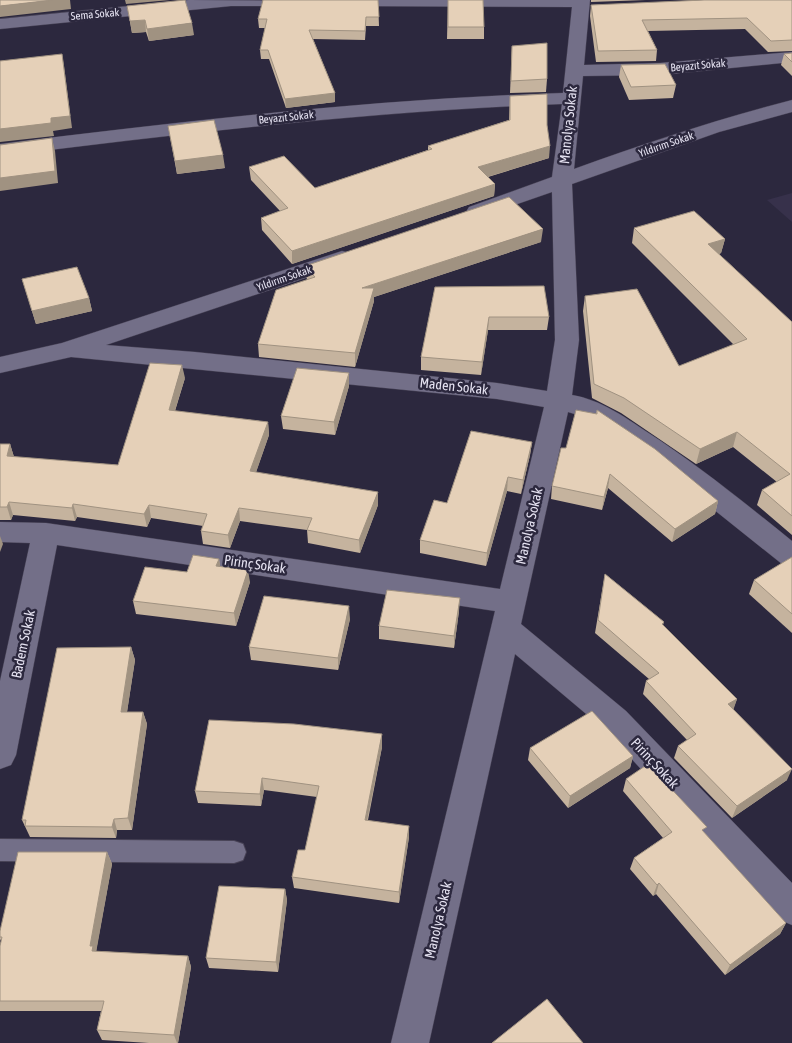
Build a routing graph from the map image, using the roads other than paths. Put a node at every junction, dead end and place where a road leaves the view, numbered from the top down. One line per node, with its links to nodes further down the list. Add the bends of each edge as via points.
1 (231, 1): 2 (street, Sema Sokak); 4 (street, Sema Sokak)
2 (323, 1): 3 (street, Sema Sokak)
3 (585, 5): 6 (street, Manolya Sokak)
4 (0, 24)
5 (792, 57): 6 (street, Beyazıt Sokak, via 660,68)
6 (574, 71): 7 (street, Manolya Sokak)
7 (572, 98): 9 (street, Beyazıt Sokak, via 410,105); 10 (street, Manolya Sokak)
8 (792, 106): 10 (street, Yıldırım Sokak, via 665,144)
9 (0, 150)
10 (562, 183): 11 (street, Yıldırım Sokak); 15 (street, Manolya Sokak, via 567,340)
11 (460, 217)
12 (359, 252): 13 (street, Yıldırım Sokak)
13 (67, 350): 14 (street, Yıldırım Sokak); 15 (street, Maden Sokak, via 195,360)
14 (0, 365)
15 (558, 400): 18 (street, Maden Sokak, via 593,410 624,427); 19 (street, Manolya Sokak)
16 (0, 532): 17 (street, Pirinç Sokak)
17 (46, 533): 19 (street, Pirinç Sokak); 20 (street, Badem Sokak)
18 (792, 556)
19 (508, 615): 23 (street, Pirinç Sokak, via 615,720); 24 (street, Manolya Sokak)
20 (0, 756)
21 (0, 850): 22 (lane)
22 (234, 852)
23 (792, 908)
24 (410, 1043)

